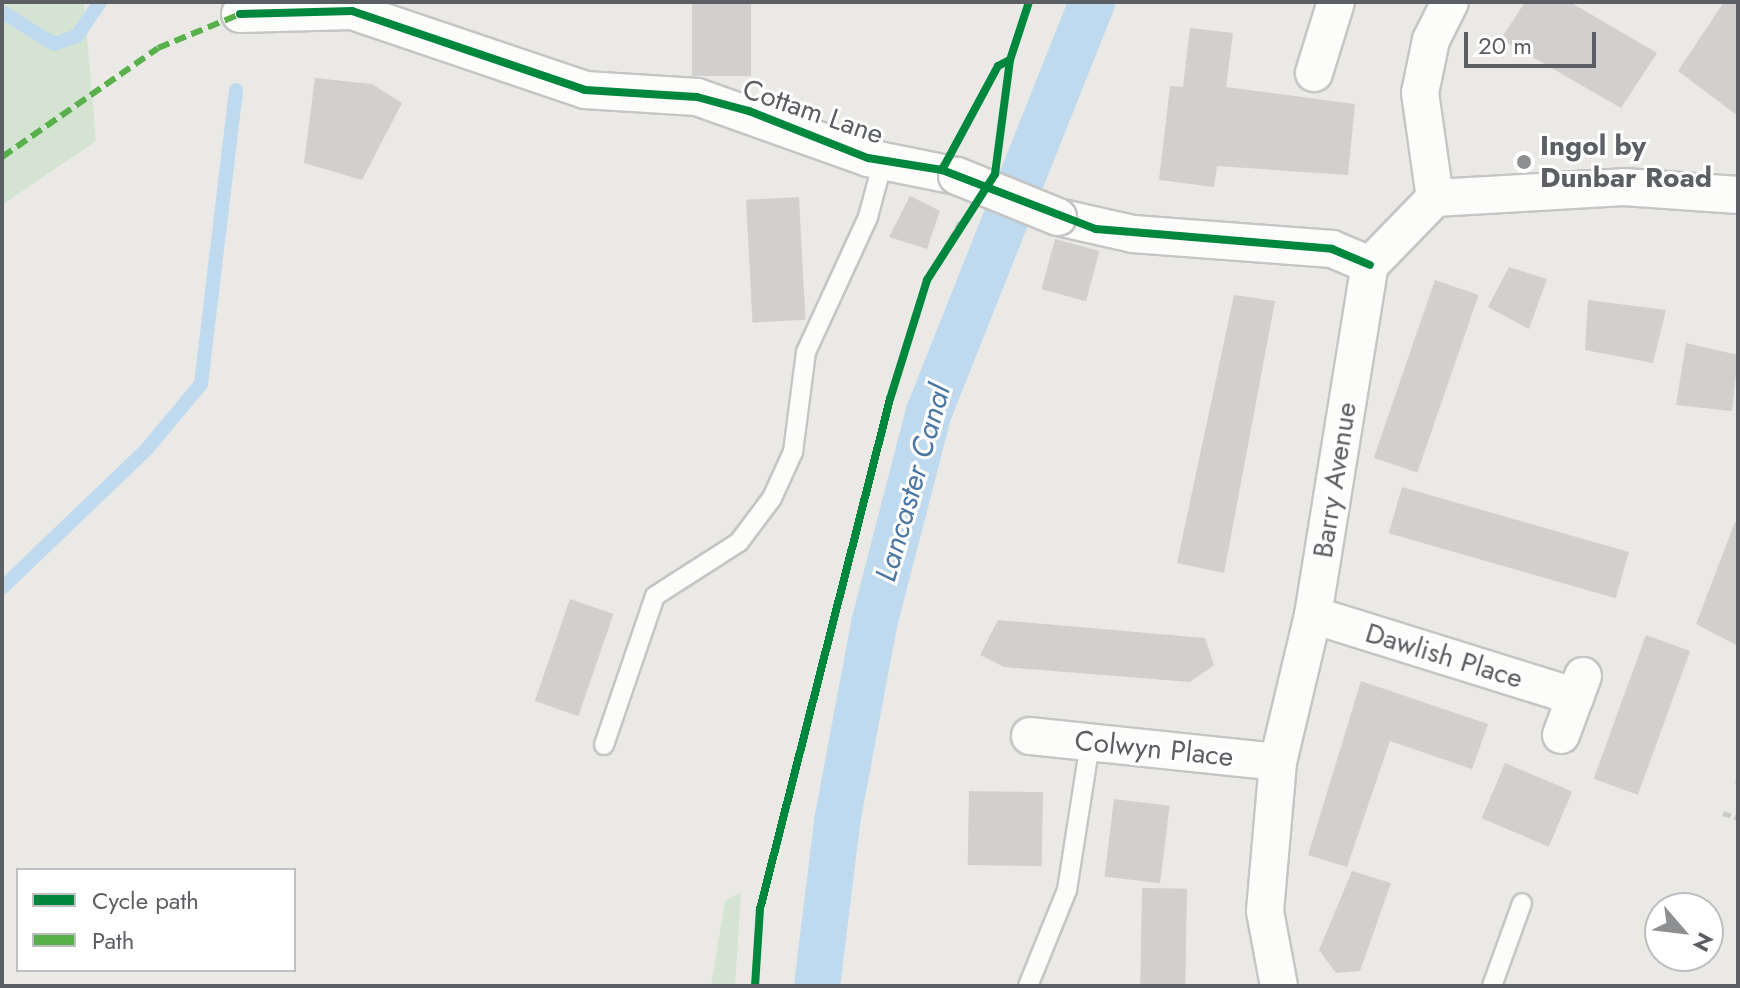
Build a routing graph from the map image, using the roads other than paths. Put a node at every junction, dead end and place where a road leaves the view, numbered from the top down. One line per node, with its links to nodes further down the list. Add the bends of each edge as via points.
1 (1336, 2): 4 (street)
2 (1450, 2): 7 (street, via 1431,40 1420,93)
3 (240, 14): 5 (street, Cottam Lane, via 352,11 585,90 697,97)
4 (1314, 73)
5 (883, 161): 8 (street, Cottam Lane, bridge, via 957,176 1058,217 1133,234 1332,249); 13 (lane, via 868,217 806,352 793,452 772,498 739,542 655,596)
6 (1738, 195): 7 (street, via 1624,187)
7 (1435, 198): 8 (street)
8 (1370, 265): 9 (street, Barry Avenue)
9 (1313, 615): 10 (street, Dawlish Place, via 1580,686); 14 (street, Barry Avenue)
10 (1561, 735)
11 (1030, 736): 12 (street, Colwyn Place)
12 (1090, 743): 14 (street, Colwyn Place); 16 (lane, via 1067,890)
13 (604, 745)
14 (1278, 762): 17 (street, Barry Avenue, via 1265,911)
15 (1522, 903): 18 (lane)
16 (1028, 986)
17 (1279, 986)
18 (1492, 986)

